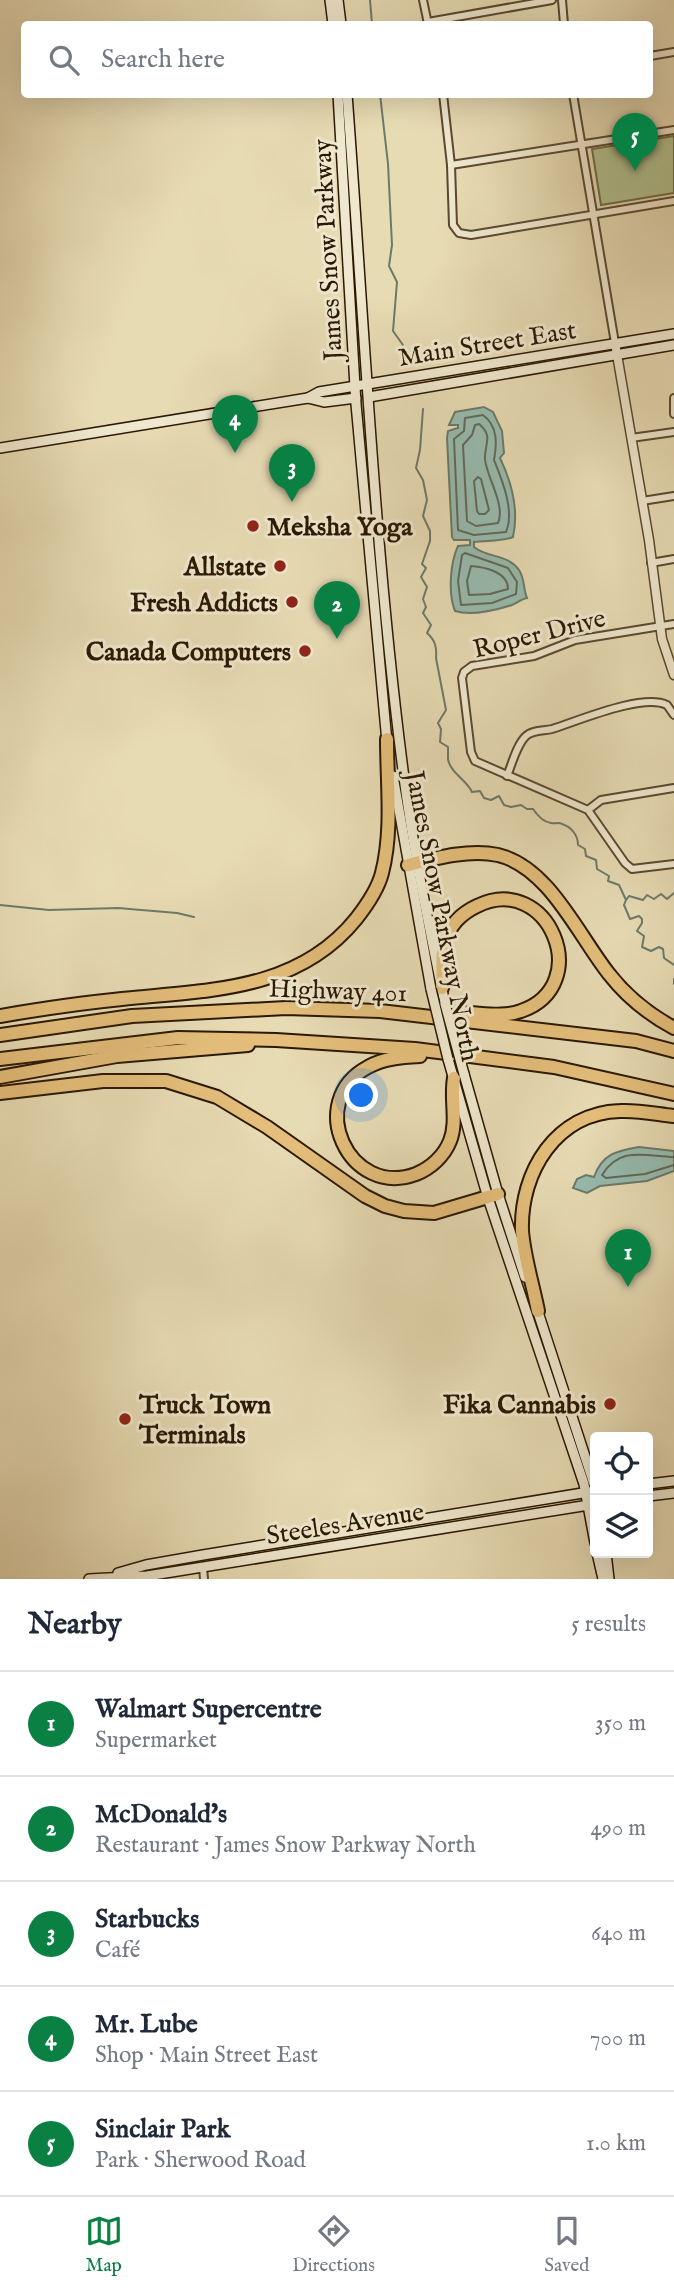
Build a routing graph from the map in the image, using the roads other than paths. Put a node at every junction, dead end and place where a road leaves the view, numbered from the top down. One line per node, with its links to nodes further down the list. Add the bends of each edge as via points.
1 (330, 0): 6 (main road)
2 (338, 0): 7 (main road)
3 (423, 0): 8 (street)
4 (552, 0): 9 (street, via 495,6)
5 (562, 0): 10 (street)
6 (333, 21)
7 (341, 21)
8 (428, 21)
9 (436, 21)
10 (564, 21)
11 (674, 52): 12 (street)
12 (653, 55)
13 (338, 98): 27 (main road, James Snow Parkway)
14 (347, 98): 26 (main road, James Snow Parkway)
15 (443, 98): 19 (street)
16 (574, 98): 18 (street)
17 (674, 130): 18 (street)
18 (582, 144): 19 (street); 21 (street)
19 (451, 165): 21 (street, via 453,225 458,233 471,235)
20 (674, 201): 21 (street)
21 (594, 214): 23 (street)
22 (674, 334): 23 (main road, Main Street East)
23 (615, 343): 25 (street); 26 (main road, Main Street East)
24 (674, 345): 25 (main road, Main Street East)
25 (616, 355): 28 (main road, Main Street East); 34 (street)
26 (368, 384): 27 (main road, Main Street East); 28 (main road, James Snow Parkway)
27 (355, 386): 29 (main road, Main Street East); 31 (main road, James Snow Parkway)
28 (369, 397): 31 (street, Main Street East); 48 (main road, James Snow Parkway North, via 393,692)
29 (308, 398): 31 (main road, Main Street East); 35 (main road, Main Street East)
30 (674, 398): 32 (street)
31 (356, 401): 44 (main road, James Snow Parkway North)
32 (674, 414)
33 (674, 432): 34 (street)
34 (631, 438): 37 (street)
35 (0, 448)
36 (674, 496): 37 (street)
37 (642, 501): 39 (street)
38 (674, 559): 39 (street)
39 (651, 563): 41 (street)
40 (674, 625): 41 (street)
41 (661, 627): 42 (street); 45 (street, Roper Drive, via 575,640 534,656 469,667 462,678 472,757)
42 (674, 675)
43 (674, 715): 45 (street, via 667,705 655,701 529,733)
44 (387, 739): 48 (main road, James Snow Parkway North); 51 (highway, via 388,840 382,875 368,904 347,930 316,956 263,981)
45 (507, 776): 47 (street, Roper Drive)
46 (674, 788): 47 (street, via 601,800)
47 (588, 810): 49 (street, via 632,869)
48 (413, 864): 50 (main road, James Snow Parkway North); 53 (highway, via 474,853 499,855 536,874 635,1003)
49 (674, 864)
50 (436, 988): 52 (highway, via 446,938 457,920 473,907 493,900 517,902 538,913 553,931 558,969 549,991 537,1003 505,1014); 59 (main road, James Snow Parkway North, bridge, via 445,1004); 59 (main road, James Snow Parkway North, bridge, via 448,1059)
51 (0, 1016)
52 (425, 1016): 54 (highway, Highway 401, via 274,1009 132,1016); 56 (highway, Highway 401, via 636,1041)
53 (674, 1028)
54 (0, 1035)
55 (276, 1040): 57 (highway, via 178,1038); 58 (highway, Highway 401); 60 (highway, via 117,1056)
56 (674, 1051)
57 (0, 1059)
58 (491, 1059): 59 (highway, via 419,1056 395,1058 365,1069 347,1086 338,1110 338,1129 348,1153 362,1167 385,1177 404,1177 428,1168 451,1138 451,1093); 62 (highway, Highway 401, via 554,1067)
59 (459, 1076): 64 (main road, James Snow Parkway North)
60 (0, 1077)
61 (0, 1093): 64 (highway, via 103,1081 166,1081 217,1097 385,1206 434,1213)
62 (674, 1094)
63 (674, 1116): 65 (highway, via 619,1110 596,1115 565,1130 535,1164 522,1207 522,1234)
64 (493, 1196): 65 (main road, James Snow Parkway North); 69 (main road, James Snow Parkway North)
65 (538, 1311): 67 (main road, James Snow Parkway North)
66 (674, 1481): 68 (main road)
67 (590, 1483)
68 (653, 1483)
69 (590, 1484)
70 (590, 1490): 77 (main road, Steeles Avenue, via 191,1557)
71 (674, 1493): 72 (main road)
72 (653, 1495)
73 (590, 1504): 76 (main road, Steeles Avenue)
74 (598, 1558): 80 (main road)
75 (607, 1558): 81 (main road)
76 (204, 1567): 77 (main road, Steeles Avenue, via 147,1576); 79 (street)
77 (107, 1576): 78 (main road, Steeles Avenue)
78 (89, 1579)
79 (204, 1579)
80 (603, 1579)
81 (609, 1579)

